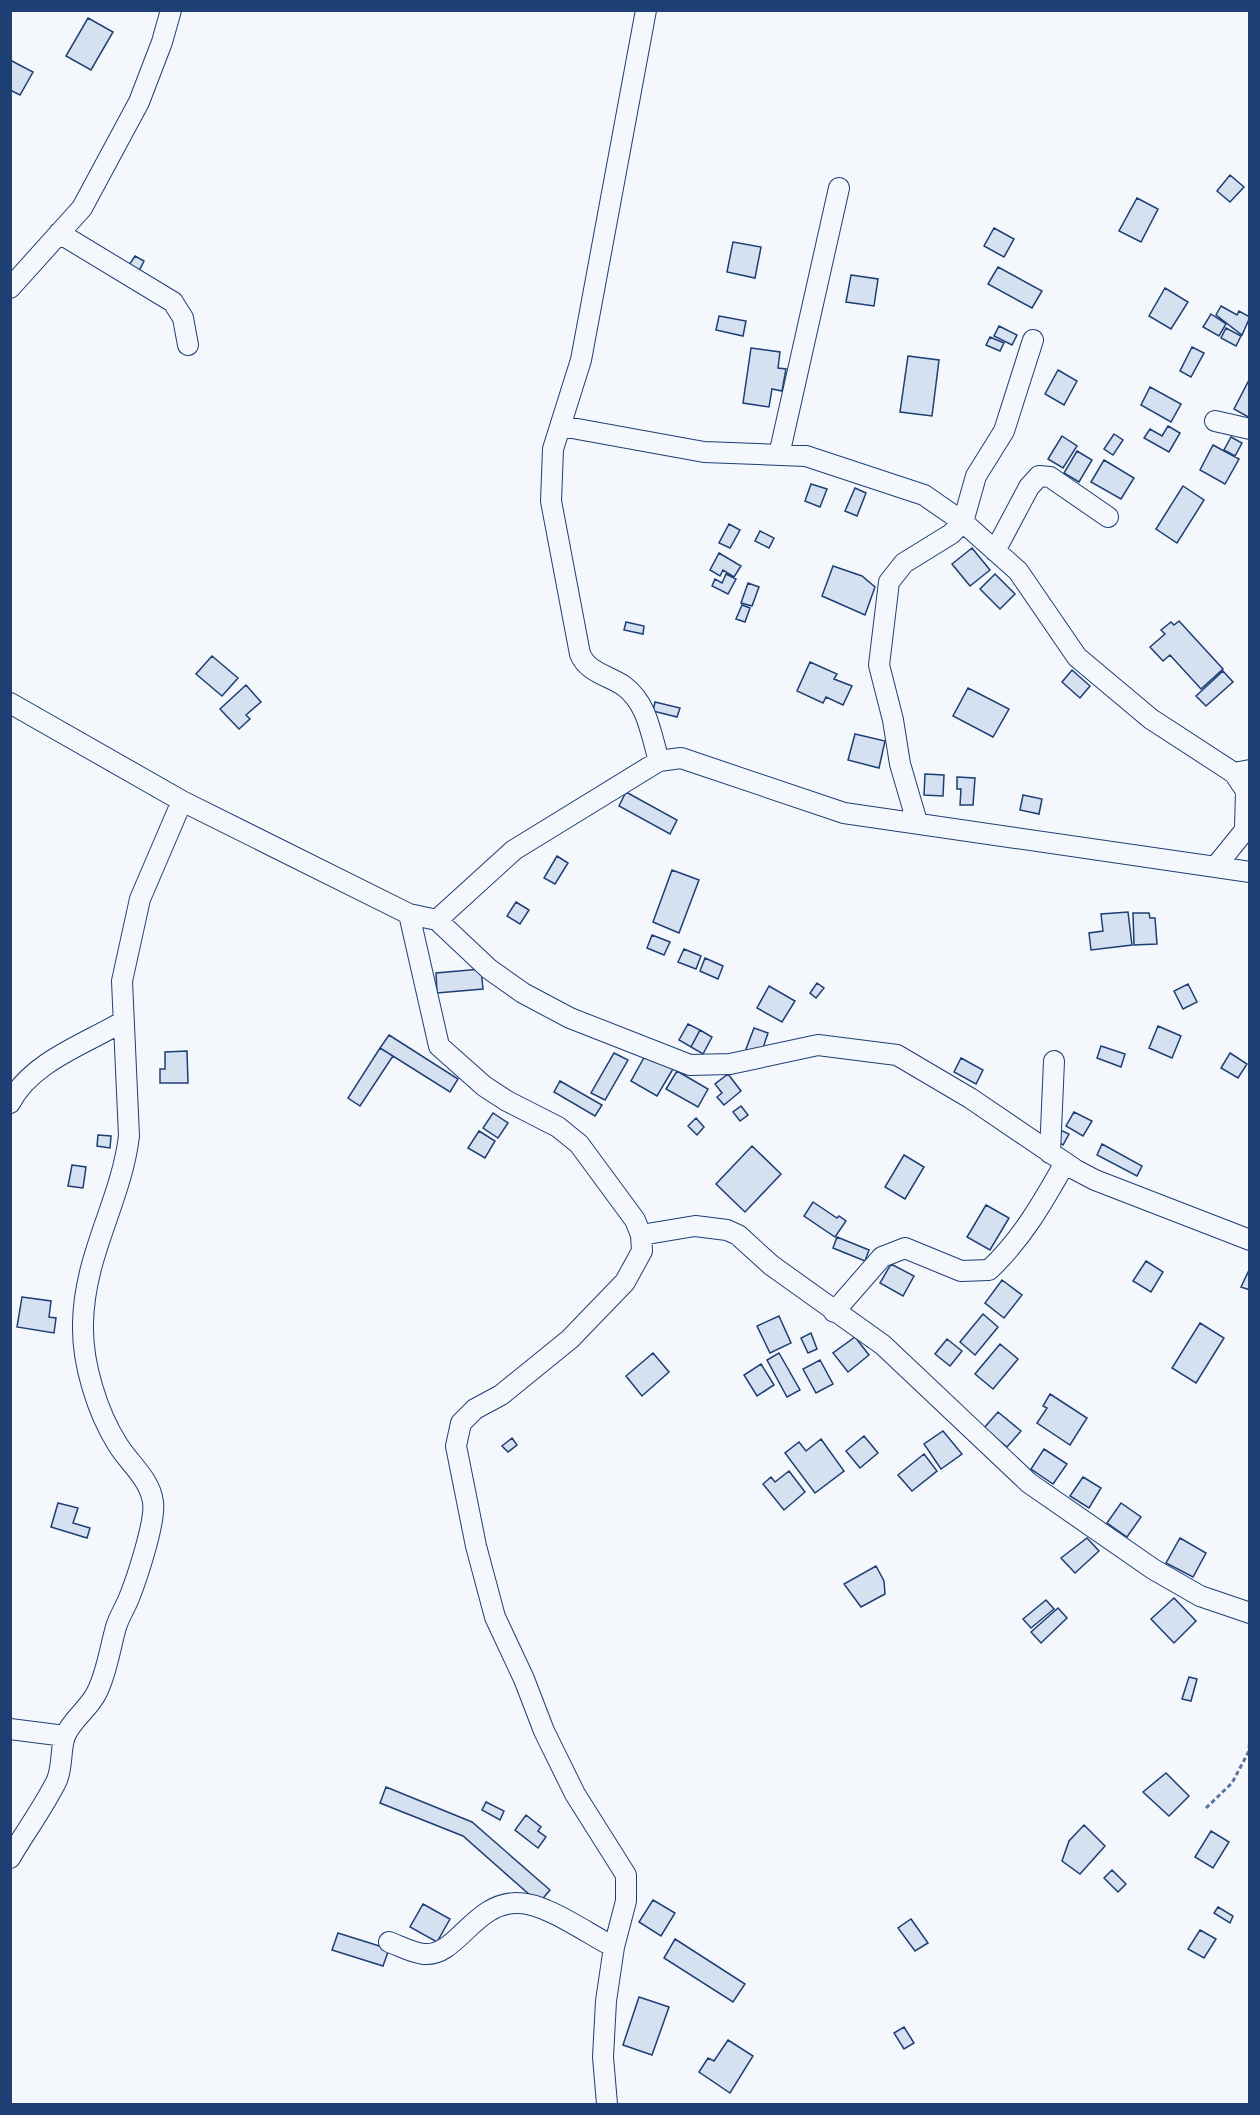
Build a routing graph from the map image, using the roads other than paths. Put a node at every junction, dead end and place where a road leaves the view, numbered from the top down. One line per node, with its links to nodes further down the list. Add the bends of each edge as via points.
1 (171, 10): 4 (street, via 139,102 82,208)
2 (646, 10): 9 (street, via 580,360)
3 (839, 188): 11 (street)
4 (59, 233): 5 (street); 7 (street, via 173,302 183,318)
5 (10, 288)
6 (1033, 340): 13 (street, via 1004,431 976,476)
7 (188, 345)
8 (1215, 421): 10 (street)
9 (561, 426): 11 (street, via 704,452); 16 (street, via 553,449 551,501 580,654 585,665 625,687 644,708)
10 (1250, 429)
11 (779, 455): 13 (street, via 806,456 924,495)
12 (1108, 518): 14 (street, via 1050,477 1039,476)
13 (963, 522): 14 (street); 19 (street, via 951,534 904,563 889,582 879,665)
14 (994, 551): 17 (street, via 1018,571 1077,657 1151,719)
15 (10, 703): 18 (street)
16 (659, 761): 19 (street, via 681,758 844,813); 24 (street, via 514,850)
17 (1242, 771): 20 (street)
18 (182, 801): 23 (street); 25 (street, via 140,898 122,981)
19 (917, 822): 21 (street)
20 (1247, 826): 21 (street)
21 (1216, 866): 22 (street)
22 (1250, 872)
23 (409, 914): 24 (street); 29 (street, via 439,1046 484,1086 558,1127 579,1144 635,1220)
24 (437, 920): 28 (street, via 489,969 523,993 570,1018 690,1065 730,1064 818,1045 897,1055)
25 (122, 1022): 27 (street, via 30,1077); 34 (street, via 129,1136 126,1160 94,1249 83,1325 87,1363 102,1411 117,1444 149,1487 154,1503 149,1533 99,1690)
26 (1054, 1061): 28 (street)
27 (10, 1103)
28 (1057, 1158): 30 (street, via 1095,1180); 31 (street, via 1040,1208 1012,1248 989,1270 961,1271 904,1248 882,1257)
29 (641, 1234): 31 (street, via 695,1226 727,1230); 37 (street, via 642,1251 619,1288 570,1340 460,1423 456,1446 495,1617 543,1731 575,1794 627,1875 626,1901)
30 (1250, 1240)
31 (834, 1312): 32 (street, via 883,1345 1029,1483 1082,1522 1200,1596)
32 (1250, 1613)
33 (10, 1729): 34 (street)
34 (65, 1736): 35 (street, via 56,1781)
35 (10, 1858)
36 (389, 1942): 37 (street, via 425,1954 440,1951 486,1911 519,1903 536,1906)
37 (614, 1947): 38 (street, via 603,2057)
38 (607, 2104)

